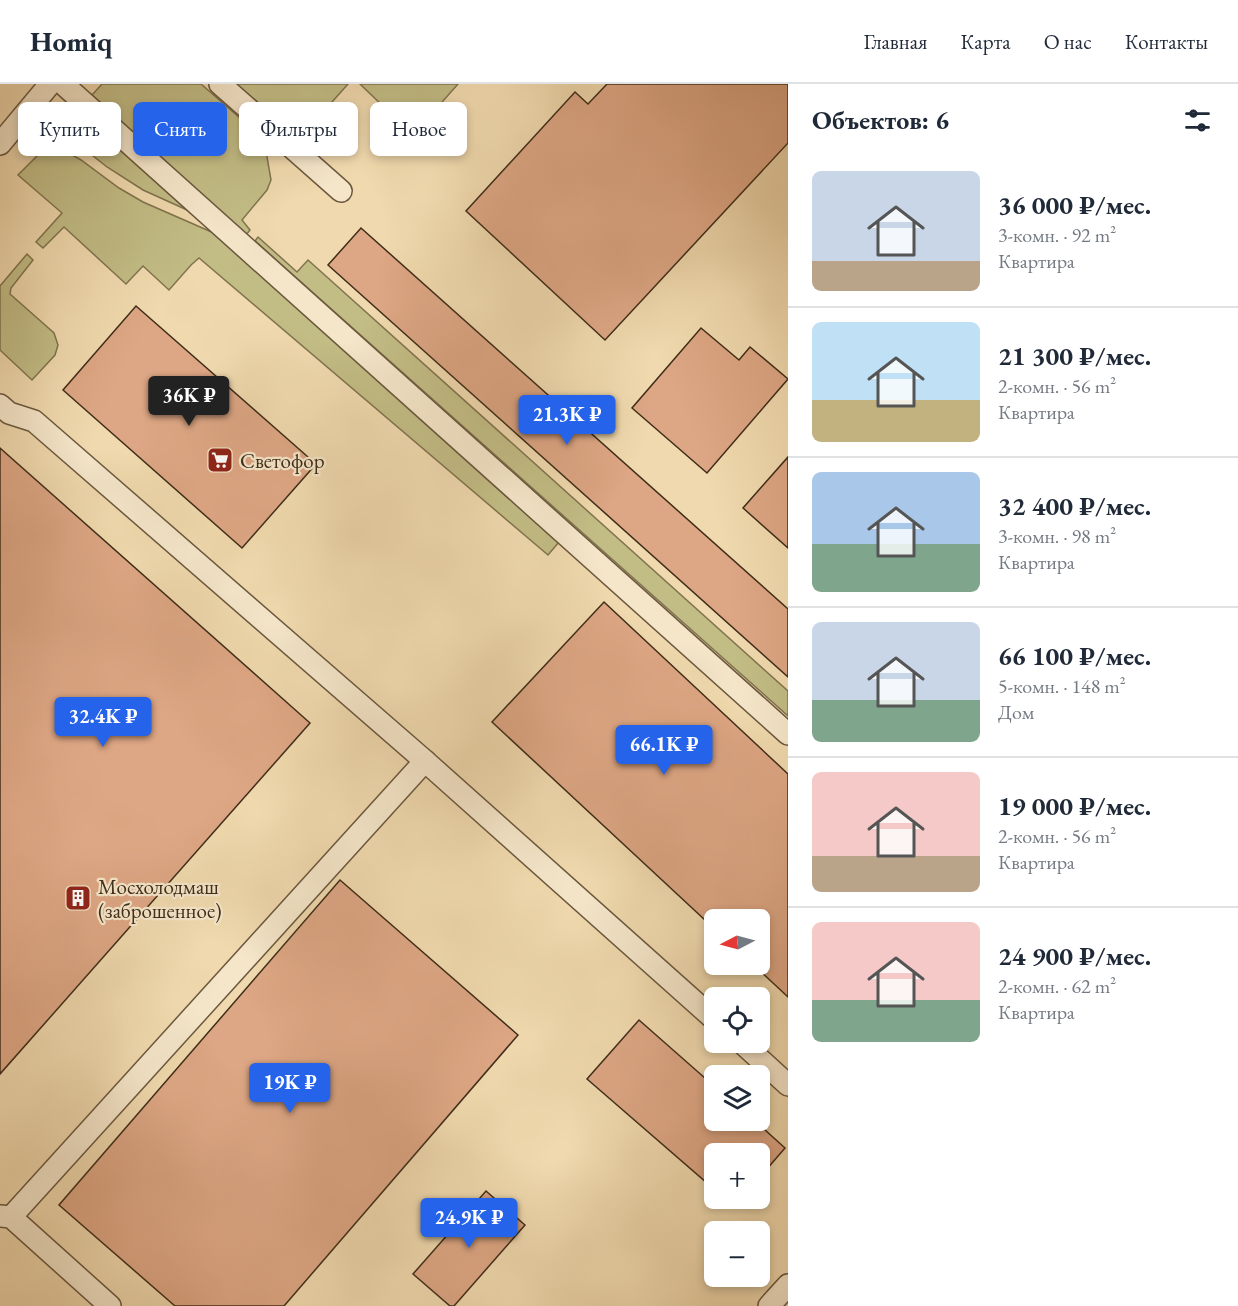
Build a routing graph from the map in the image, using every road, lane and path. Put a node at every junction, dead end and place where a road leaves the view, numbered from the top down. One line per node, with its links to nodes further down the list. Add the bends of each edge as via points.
1 (50, 84): 4 (street)
2 (63, 84): 7 (street)
3 (220, 84): 5 (street)
4 (0, 144)
5 (342, 191)
6 (3, 413): 8 (street, via 34,421)
7 (788, 734)
8 (425, 761): 9 (street); 12 (street)
9 (704, 1010)
10 (753, 1053): 11 (street)
11 (788, 1085)
12 (5, 1216): 14 (street)
13 (788, 1285): 15 (street)
14 (110, 1306)
15 (769, 1306)

